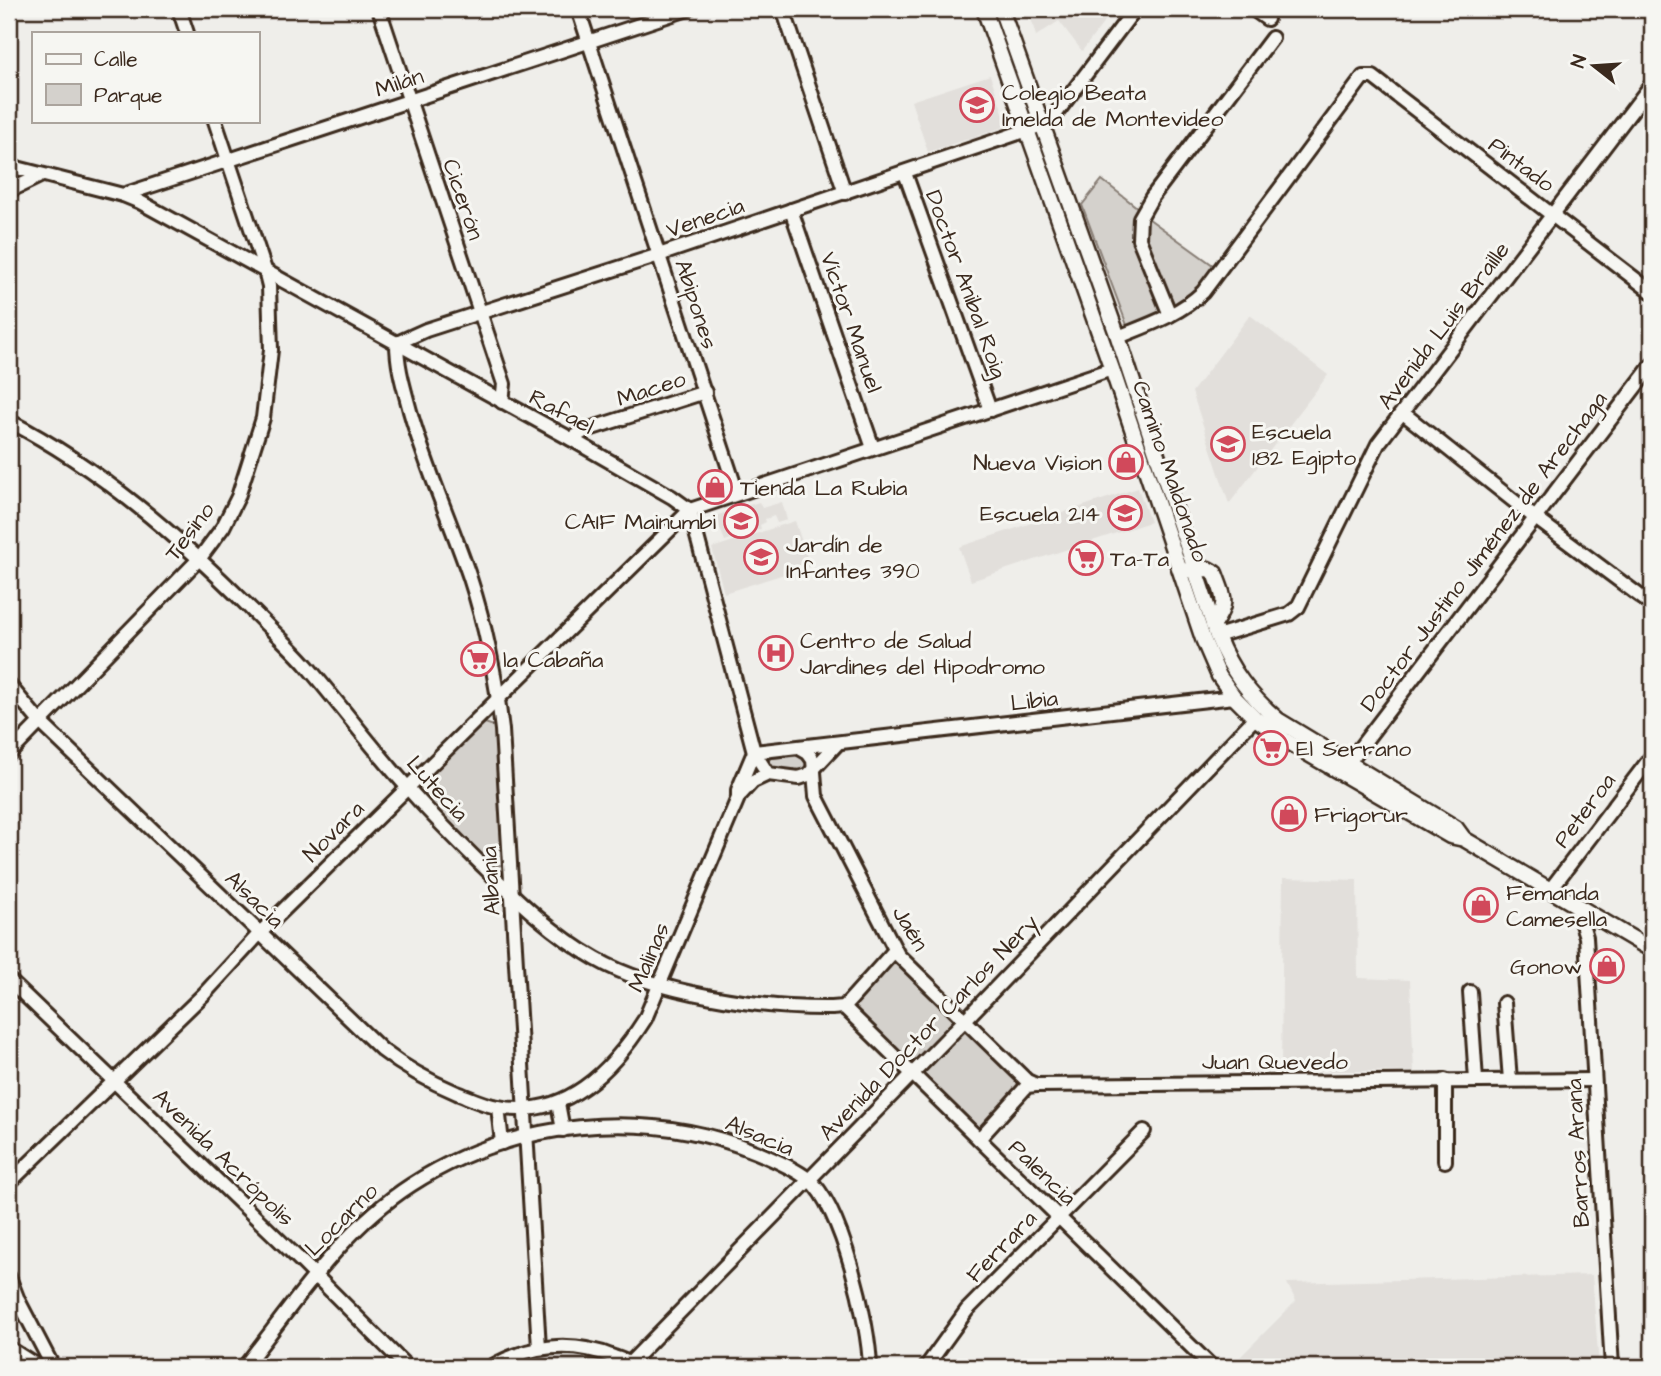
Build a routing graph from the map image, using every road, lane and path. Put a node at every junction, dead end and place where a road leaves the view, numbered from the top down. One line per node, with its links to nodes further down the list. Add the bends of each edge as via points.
1 (179, 9): 11 (street)
2 (379, 9): 15 (street, Cicerón)
3 (578, 9): 13 (street, Abipones)
4 (688, 9): 13 (street, Milán)
5 (783, 9): 24 (street)
6 (984, 9): 18 (main road, Camino Maldonado)
7 (1001, 9): 17 (main road, Camino Maldonado)
8 (1136, 9): 17 (street, via 1052,119)
9 (1253, 9): 10 (street)
10 (1267, 19)
11 (187, 32)
12 (1272, 38): 32 (street, via 1144,209 1139,239)
13 (589, 41): 15 (street, Milán); 28 (street, Abipones)
14 (1652, 84): 27 (street, Avenida Luis Braille)
15 (409, 101): 19 (street, Milán); 31 (street, Cicerón)
16 (215, 122): 19 (street, Tesino)
17 (1042, 125): 18 (street); 33 (main road, Camino Maldonado)
18 (1026, 132): 21 (street, Venecia); 36 (main road, Camino Maldonado)
19 (228, 160): 25 (street, Milán); 29 (street, Tesino)
20 (9, 166): 22 (street, Rafael)
21 (905, 173): 24 (street, Venecia); 39 (street, Doctor Anibal Roig)
22 (42, 175): 23 (street); 25 (street, Rafael)
23 (9, 191)
24 (845, 193): 26 (street, Venecia)
25 (123, 195): 29 (street, Rafael)
26 (792, 210): 28 (street, Venecia); 43 (street, Víctor Manuel)
27 (1553, 215): 30 (street, Pintado); 32 (street, Pintado, via 1373,77 1363,77 1217,276 1195,300); 40 (street, Avenida Luis Braille)
28 (659, 255): 31 (street, Venecia); 37 (street, Abipones)
29 (265, 270): 34 (street, Rafael); 47 (street, Tesino, via 271,350 263,418 238,497)
30 (1652, 292)
31 (480, 313): 34 (street, Venecia); 38 (street, Cicerón, via 503,384)
32 (1170, 315): 33 (street)
33 (1118, 337): 48 (main road, Camino Maldonado)
34 (397, 343): 38 (street, Rafael); 52 (street, Albania, via 399,370 420,445 470,579)
35 (1652, 365): 46 (street, Doctor Justino Jiménez de Arechaga)
36 (1112, 369): 39 (street); 48 (main road, Camino Maldonado)
37 (705, 392): 42 (street, Maceo, via 586,430); 44 (street, Abipones)
38 (502, 402): 42 (street, Rafael)
39 (990, 410): 43 (street)
40 (1403, 413): 46 (street); 50 (street, Avenida Luis Braille, via 1378,444 1298,607 1289,614)
41 (9, 421): 47 (street, Lutecia, via 100,477)
42 (571, 439): 45 (street, Rafael)
43 (873, 448): 44 (street)
44 (737, 493): 45 (street)
45 (690, 510): 52 (street, Novara); 58 (street)
46 (1534, 517): 49 (street); 62 (street, Doctor Justino Jiménez de Arechaga)
47 (200, 558): 55 (street, Tesino); 65 (street, Lutecia, via 304,663)
48 (1187, 570): 50 (main road, via 1212,570 1219,583 1224,608); 53 (main road, Camino Maldonado, via 1209,657)
49 (1652, 605)
50 (1215, 630): 62 (main road, Camino Maldonado, via 1232,669 1252,697)
51 (9, 685): 55 (street, Alsacia)
52 (498, 697): 65 (street, Novara); 69 (street, Albania)
53 (1234, 697): 54 (main road, Camino Maldonado); 56 (street, Libia)
54 (1255, 718): 62 (main road, Camino Maldonado, via 1286,741); 81 (street, Avenida Doctor Carlos Nery)
55 (40, 722): 59 (street, Tesino); 72 (street, Alsacia)
56 (838, 744): 57 (street, Libia); 61 (street)
57 (801, 749): 58 (street, Libia); 61 (street)
58 (754, 752): 63 (street); 67 (street, Malinas)
59 (9, 754)
60 (1652, 756): 68 (street, Peteroa)
61 (815, 768): 64 (street); 66 (street, Jaén)
62 (1344, 768): 68 (main road, Camino Maldonado, via 1450,836 1464,839)
63 (768, 774): 64 (street); 67 (street, Malinas, via 753,780)
64 (790, 779): 66 (street, Jaén)
65 (407, 788): 69 (street, Lutecia); 72 (street, Novara)
66 (816, 796): 74 (street, Jaén)
67 (738, 798): 77 (street, Malinas)
68 (1550, 890): 70 (main road, Camino Maldonado)
69 (512, 895): 77 (street, Lutecia, via 532,915 596,959); 91 (street, Albania)
70 (1576, 905): 71 (main road, Camino Maldonado); 73 (street, Barros Arana)
71 (1608, 923): 73 (street, via 1596,925); 75 (main road, Camino Maldonado)
72 (260, 933): 87 (street, Novara); 90 (street, Alsacia, via 394,1059 436,1083)
73 (1586, 937): 86 (street, Barros Arana)
74 (895, 950): 80 (street); 81 (street, Jaén)
75 (1652, 950)
76 (9, 980): 87 (street, Avenida Acrópolis)
77 (658, 985): 80 (street, Lutecia, via 735,1000 817,1009); 89 (street, Malinas, via 645,1019 608,1069)
78 (1470, 992): 84 (street)
79 (1504, 1003): 85 (street)
80 (844, 1007): 82 (street, Palencia)
81 (965, 1020): 82 (street, Avenida Doctor Carlos Nery); 88 (street, Jaén, via 1027,1081)
82 (912, 1074): 95 (street, Palencia); 98 (street, Avenida Doctor Carlos Nery)
83 (1445, 1080): 84 (street, Juan Quevedo); 88 (street, Juan Quevedo); 97 (street)
84 (1476, 1080): 85 (street, Juan Quevedo)
85 (1510, 1080): 86 (street, Juan Quevedo)
86 (1594, 1080): 114 (street, Barros Arana)
87 (115, 1081): 99 (street, Novara); 101 (street, Avenida Acrópolis)
88 (1036, 1084): 95 (street, via 1027,1086)
89 (558, 1103): 91 (street, Malinas); 92 (street)
90 (498, 1107): 91 (street, Alsacia); 96 (street)
91 (525, 1108): 94 (street, Albania)
92 (563, 1130): 94 (street, Alsacia); 98 (street, Alsacia, via 635,1125 687,1131 729,1141)
93 (1144, 1131): 100 (street, Ferrara)
94 (527, 1136): 96 (street, Locarno); 104 (street, Albania)
95 (979, 1139): 100 (street, Palencia)
96 (502, 1143): 101 (street, Locarno, via 459,1158 397,1194 364,1220)
97 (1445, 1161)
98 (810, 1180): 105 (street, Avenida Doctor Carlos Nery); 111 (street, via 831,1213 854,1273 865,1314)
99 (9, 1183)
100 (1058, 1217): 112 (street, Ferrara, via 967,1310); 113 (street, Palencia)
101 (315, 1275): 108 (street, Locarno); 109 (street, Avenida Acrópolis)
102 (9, 1277): 107 (street)
103 (9, 1348): 106 (street)
104 (538, 1348): 105 (street, Avenida Doctor Carlos Nery, via 590,1349); 110 (street, Avenida Doctor Carlos Nery)
105 (632, 1365)
106 (39, 1367)
107 (53, 1367)
108 (244, 1367)
109 (407, 1367)
110 (491, 1367)
111 (870, 1367)
112 (926, 1367)
113 (1212, 1367)
114 (1612, 1367)

